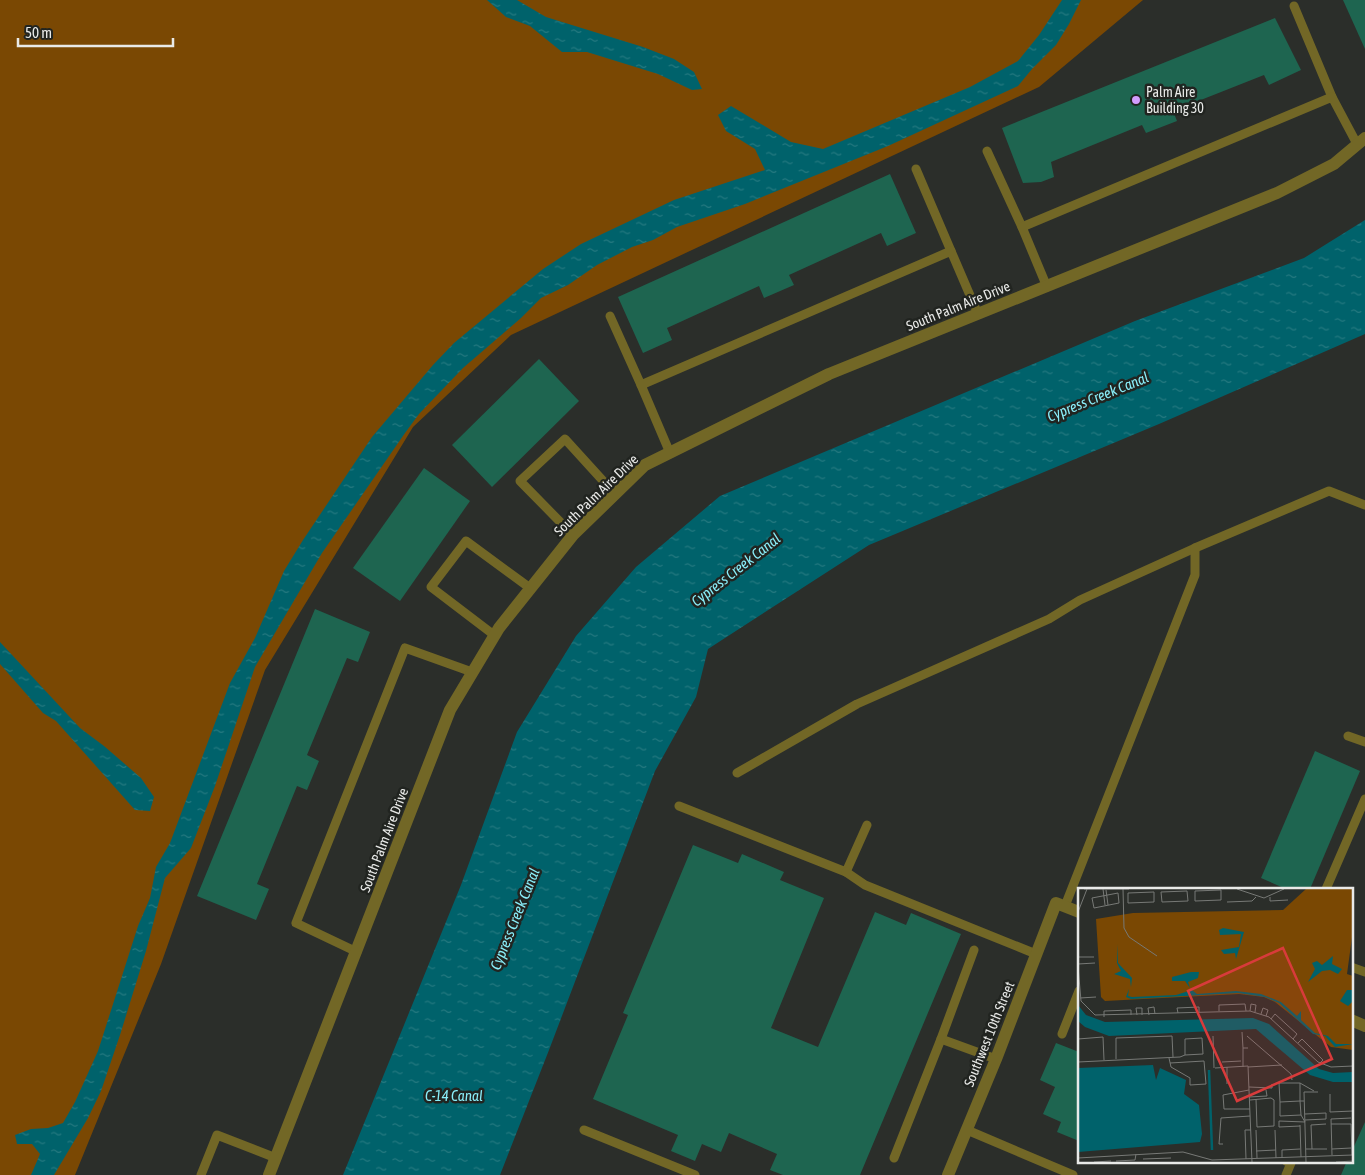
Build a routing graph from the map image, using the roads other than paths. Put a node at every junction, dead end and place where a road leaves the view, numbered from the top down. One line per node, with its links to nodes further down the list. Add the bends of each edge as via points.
1 (1294, 6): 2 (lane)
2 (1332, 96): 3 (lane); 6 (lane)
3 (1361, 141): 8 (street, South Palm Aire Drive, via 1334,164 1277,193)
4 (987, 151): 6 (lane)
5 (916, 169): 7 (lane)
6 (1022, 227): 8 (lane)
7 (951, 251): 9 (lane); 11 (lane)
8 (1047, 286): 9 (street, South Palm Aire Drive)
9 (978, 314): 12 (street, South Palm Aire Drive, via 829,374)
10 (610, 316): 11 (lane)
11 (641, 385): 12 (lane)
12 (670, 453): 13 (street, South Palm Aire Drive, via 645,466)
13 (615, 494): 15 (street, South Palm Aire Drive); 15 (lane, via 565,439 520,481)
14 (1365, 505): 16 (lane, via 1330,491)
15 (573, 535): 17 (street, South Palm Aire Drive)
16 (1195, 548): 22 (lane, via 1080,600 1049,619 857,704); 28 (lane, via 1195,576)
17 (530, 588): 18 (street, South Palm Aire Drive); 18 (lane, via 466,540 432,587)
18 (494, 636): 19 (street, South Palm Aire Drive)
19 (472, 672): 31 (street, South Palm Aire Drive, via 450,710); 31 (lane, via 405,648 296,922)
20 (1348, 736): 21 (lane)
21 (1365, 742)
22 (737, 774)
23 (1365, 799): 27 (lane)
24 (679, 806): 26 (lane)
25 (867, 825): 26 (lane)
26 (846, 872): 32 (lane, via 865,886)
27 (1326, 888)
28 (1060, 905): 29 (street); 32 (street, Southwest 10th Street)
29 (1078, 912)
30 (974, 950): 39 (lane)
31 (357, 952): 43 (street, South Palm Aire Drive)
32 (1036, 954): 40 (street, Southwest 10th Street)
33 (1352, 966): 34 (lane)
34 (1365, 972)
35 (1078, 994): 38 (lane)
36 (1352, 1020): 37 (street)
37 (1365, 1026)
38 (1062, 1034)
39 (941, 1039): 40 (lane); 44 (lane)
40 (996, 1059): 42 (street, Southwest 10th Street)
41 (584, 1130): 48 (lane)
42 (967, 1130): 49 (street, Southwest 10th Street); 50 (lane)
43 (276, 1158): 46 (lane, via 217,1135); 47 (street, South Palm Aire Drive)
44 (894, 1158)
45 (1288, 1162): 51 (lane, via 1291,1163)
46 (201, 1175)
47 (270, 1175)
48 (695, 1175)
49 (948, 1175)
50 (1073, 1175)
51 (1286, 1175)

